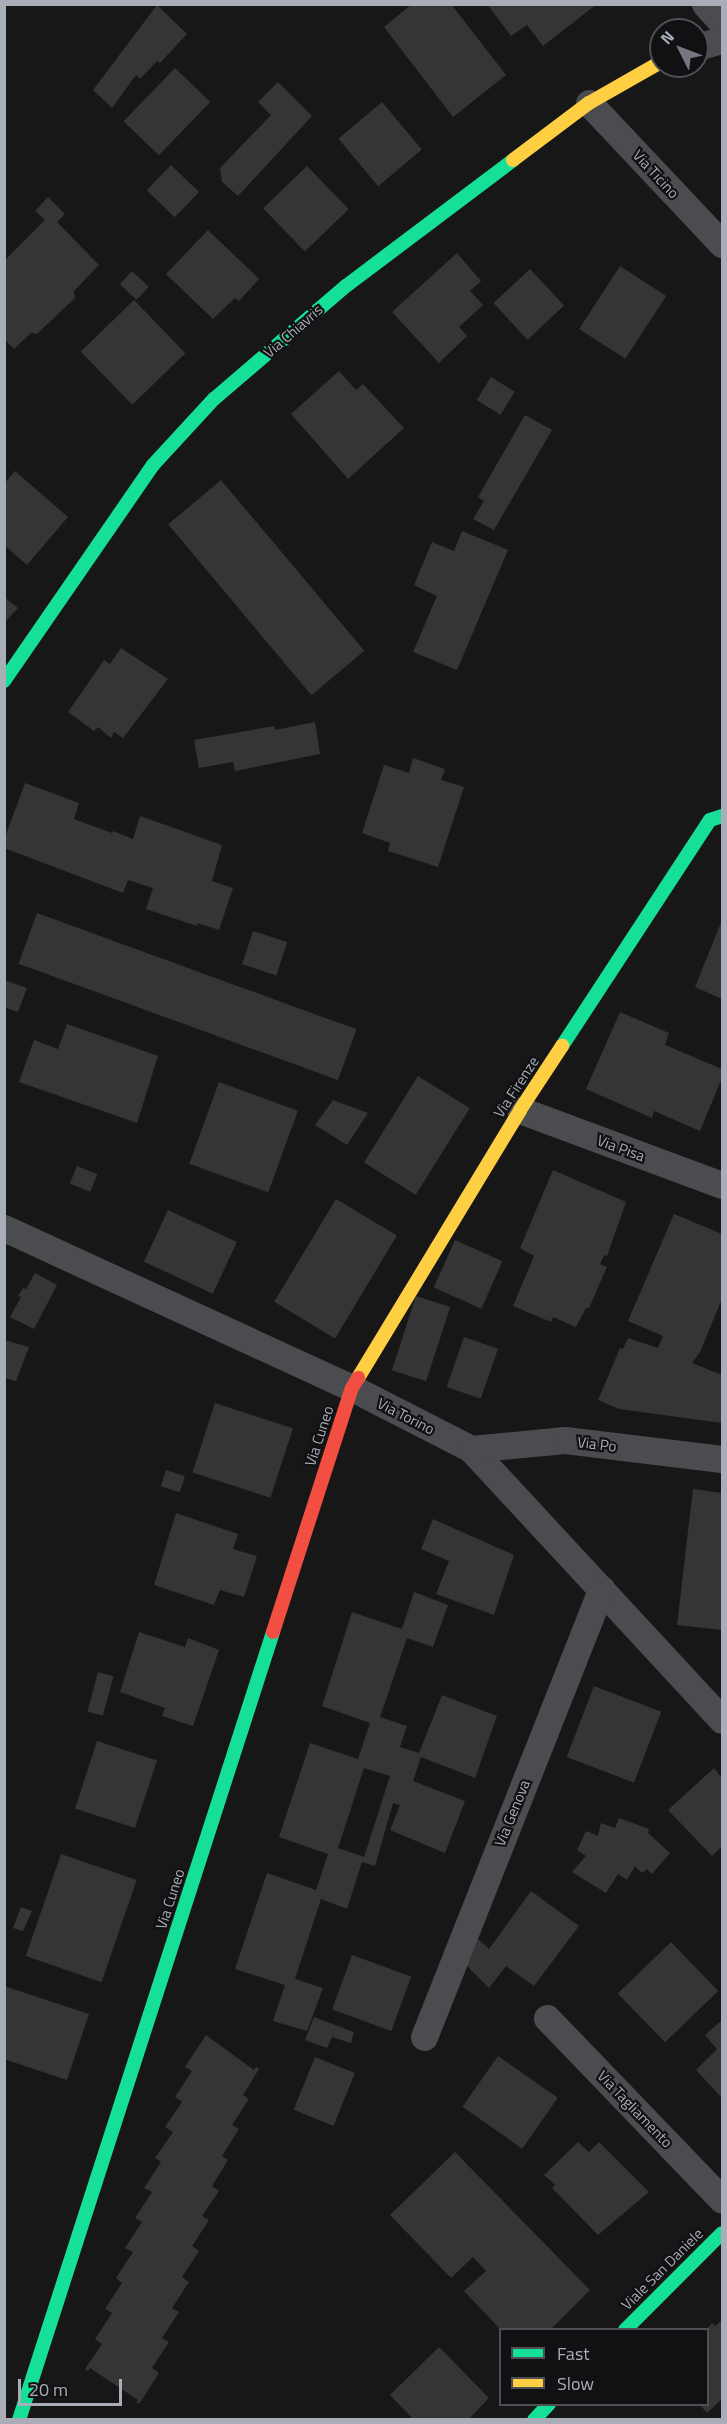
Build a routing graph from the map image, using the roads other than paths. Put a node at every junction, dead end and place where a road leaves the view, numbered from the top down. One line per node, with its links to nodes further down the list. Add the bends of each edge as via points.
1 (705, 4): 2 (street)
2 (723, 23)
3 (649, 69): 4 (street, Via Chiavris)
4 (589, 103): 5 (street, Via Ticino); 6 (street, Via Chiavris, via 346,286 214,399 153,465)
5 (723, 244)
6 (4, 681)
7 (723, 816): 8 (street, Via Firenze, via 710,820)
8 (520, 1110): 9 (street, Via Pisa); 11 (street, Via Firenze)
9 (723, 1185)
10 (4, 1228): 11 (street, Via Torino)
11 (352, 1388): 12 (street, Via Torino); 22 (street, Via Cuneo)
12 (471, 1449): 13 (street, Via Po, via 566,1440); 14 (street, Via Torino)
13 (723, 1459)
14 (601, 1589): 15 (street, Via Torino); 17 (street, Via Genova)
15 (723, 1720)
16 (547, 2018): 18 (street, Via Tagliamento)
17 (424, 2037)
18 (723, 2200)
19 (723, 2233): 20 (street, Viale San Daniele)
20 (627, 2328)
21 (547, 2406): 23 (street)
22 (19, 2420)
23 (534, 2420)

